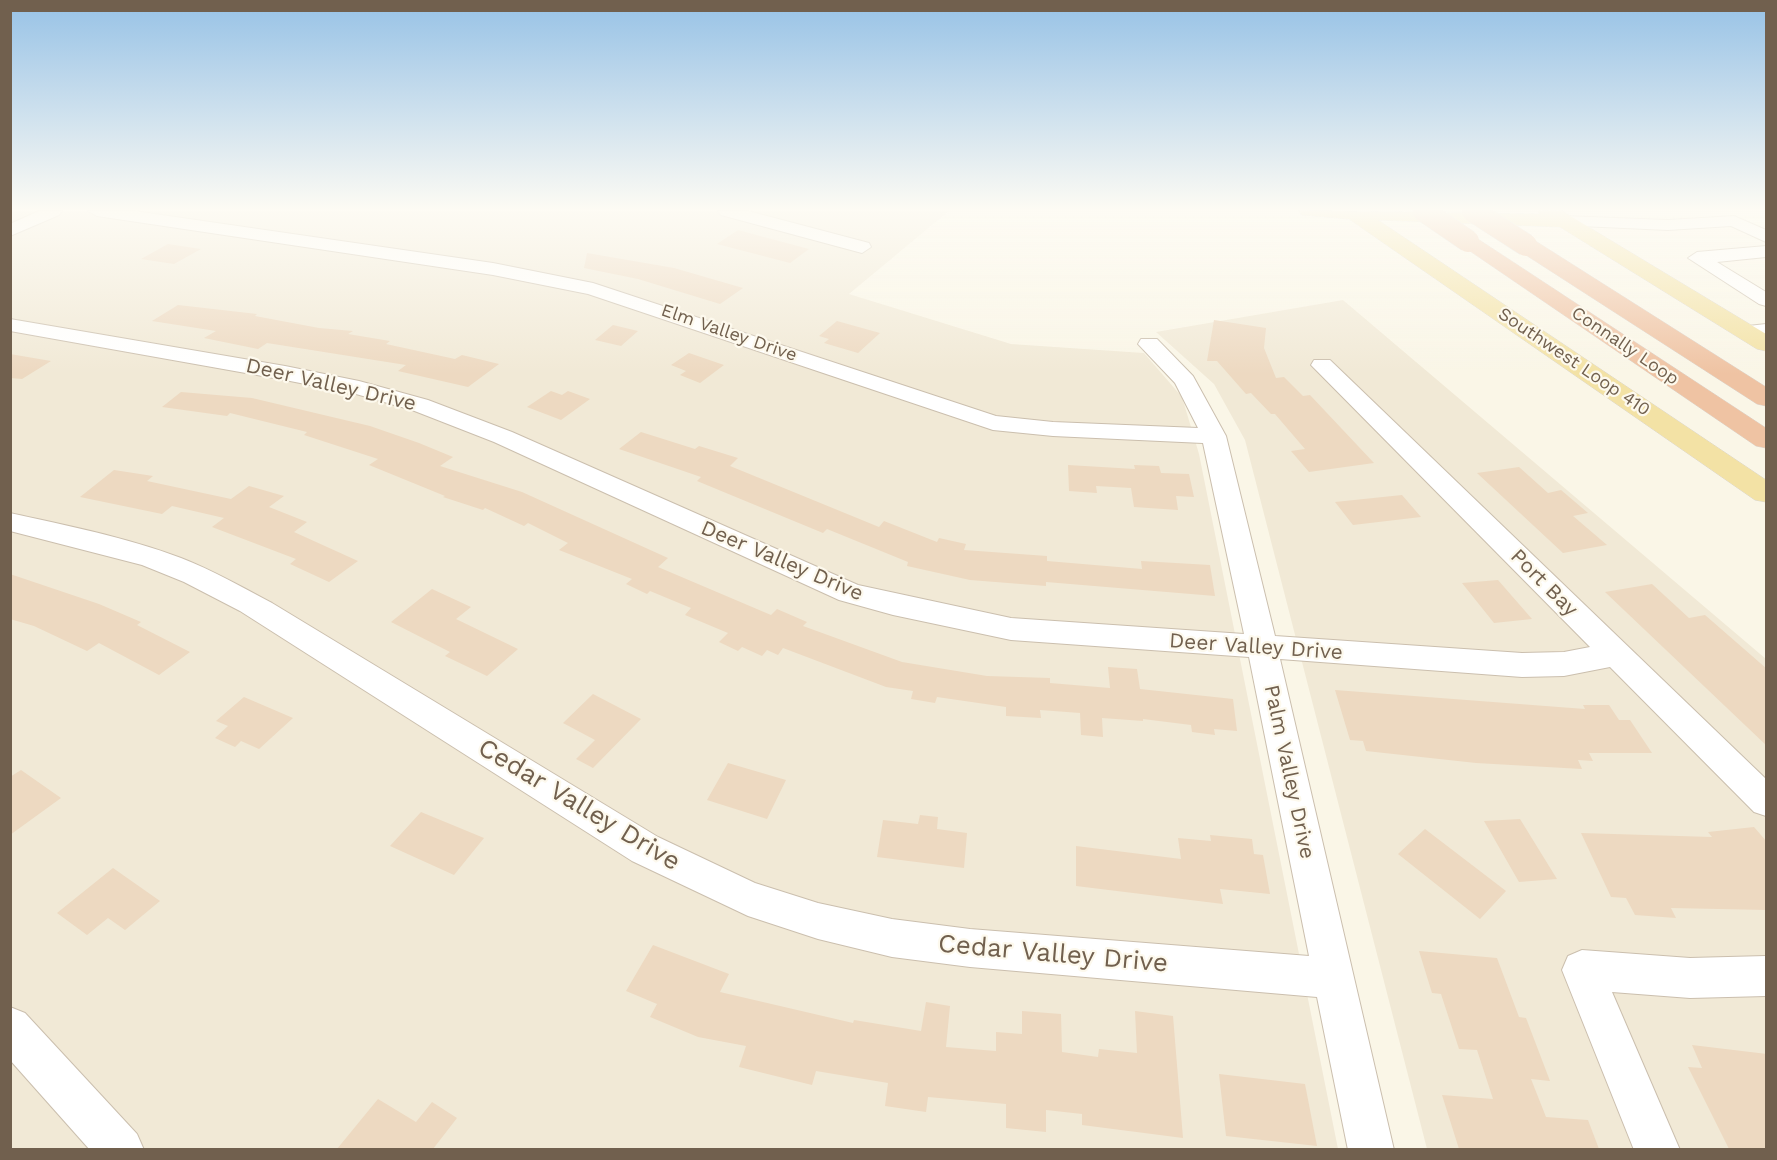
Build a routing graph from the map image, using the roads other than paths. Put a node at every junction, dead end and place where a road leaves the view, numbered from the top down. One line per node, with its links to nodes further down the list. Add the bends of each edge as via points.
1 (467, 265): 14 (street, Elm Valley Drive, via 593,289 993,423)
2 (1430, 265): 16 (main road, Southwest Loop 410)
3 (1504, 265): 15 (highway, Connally Loop, bridge)
4 (1558, 265): 13 (highway, Connally Loop, bridge)
5 (1639, 265): 9 (main road)
6 (1709, 265): 7 (street)
7 (1767, 300)
8 (10, 325): 18 (street, Deer Valley Drive, via 285,373 420,405 503,437 849,593 893,605 1011,629)
9 (1756, 330): 11 (main road)
10 (1149, 344): 14 (street, Palm Valley Drive, via 1186,383)
11 (1767, 344)
12 (1322, 365): 19 (street, Port Bay)
13 (1767, 398)
14 (1214, 436): 18 (street, Palm Valley Drive)
15 (1767, 440)
16 (1767, 493)
17 (10, 522): 22 (street, Cedar Valley Drive, via 169,564 209,581 262,610 645,849 748,898 818,921 892,938)
18 (1262, 647): 19 (street, Deer Valley Drive, via 1522,665 1564,664); 22 (street, Palm Valley Drive)
19 (1617, 654): 20 (street, Port Bay)
20 (1767, 801)
21 (1767, 976): 26 (street, via 1690,978 1582,970)
22 (1332, 978): 25 (street, Palm Valley Drive)
23 (10, 1028): 24 (street)
24 (121, 1149)
25 (1371, 1149)
26 (1657, 1149)

